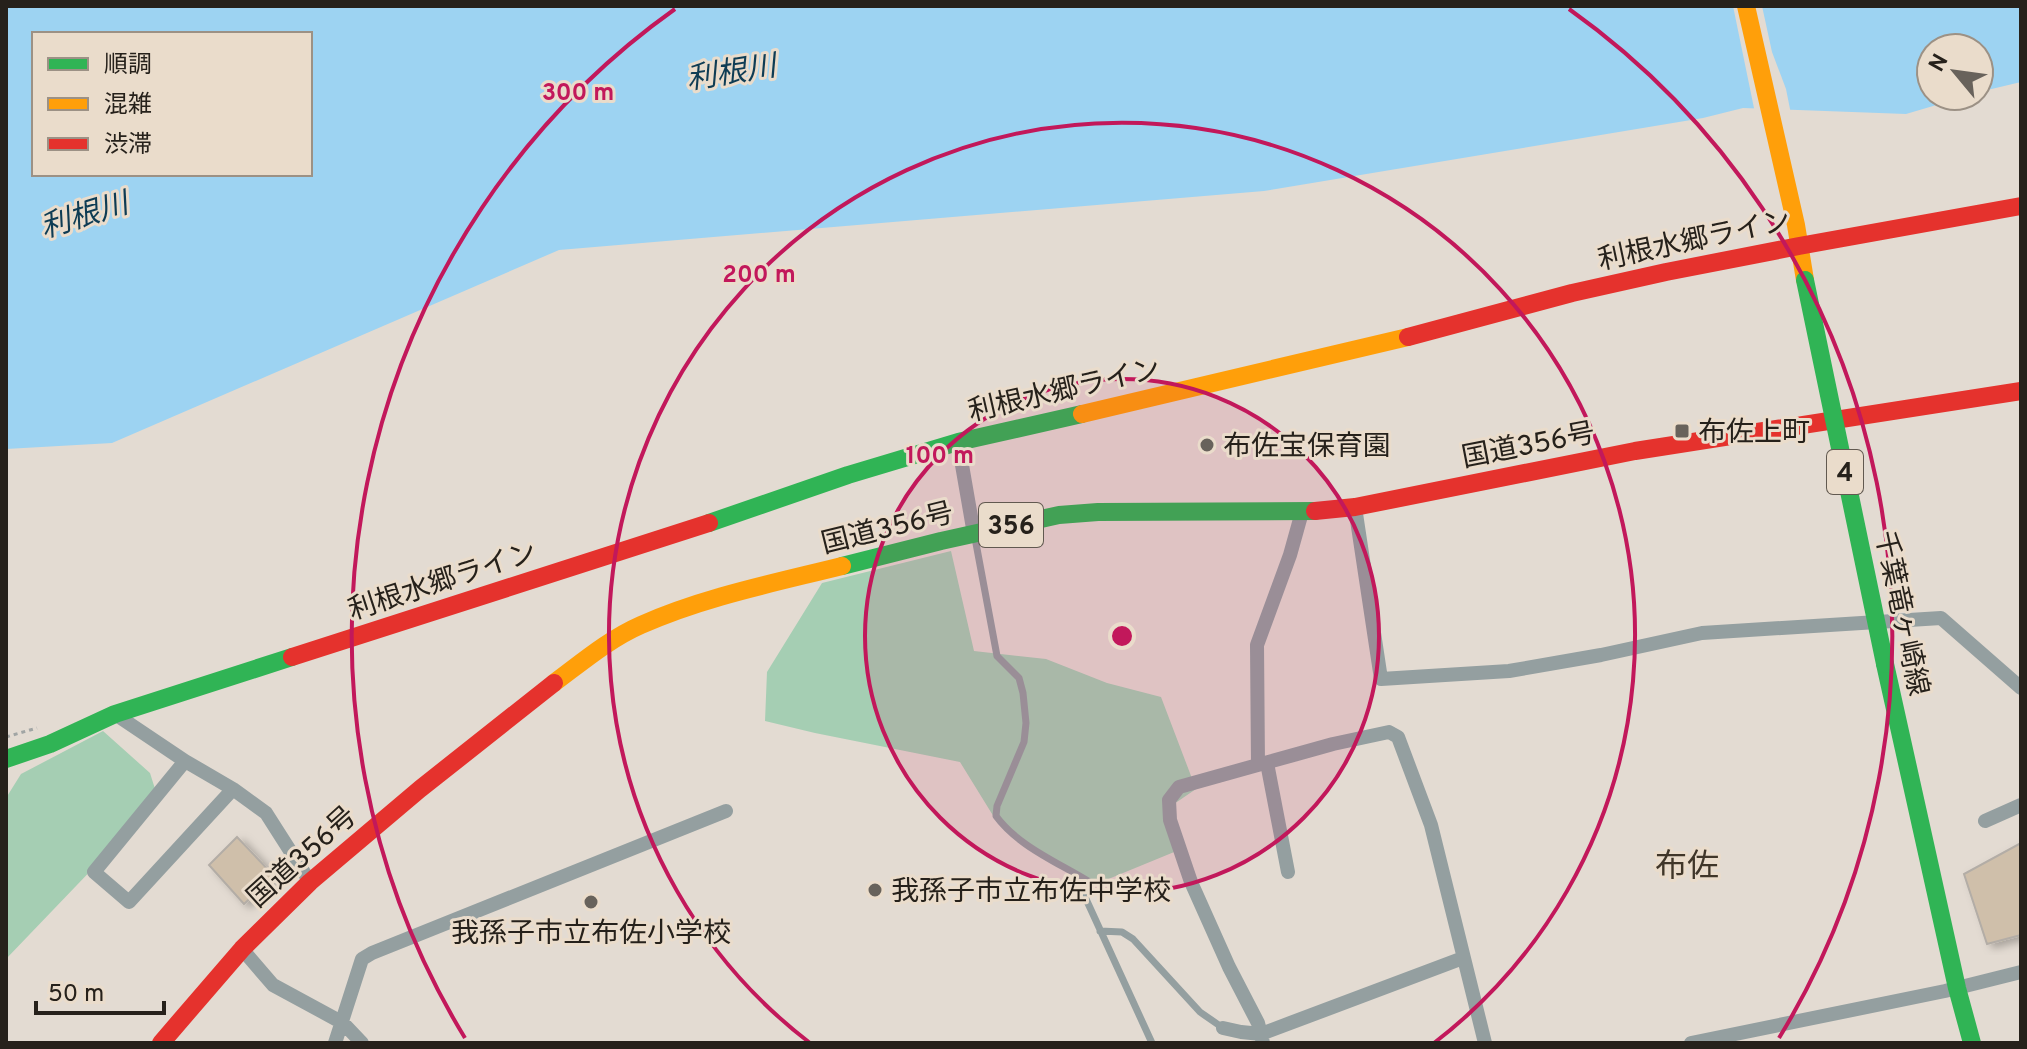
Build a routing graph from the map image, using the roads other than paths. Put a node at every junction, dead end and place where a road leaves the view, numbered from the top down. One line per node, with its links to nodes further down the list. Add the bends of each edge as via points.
1 (1746, 6): 3 (main road, 千葉竜ヶ崎線 / 4)
2 (2021, 206): 3 (main road, 利根水郷ライン)
3 (1799, 246): 5 (main road, 利根水郷ライン, via 1585,290 1356,350); 24 (main road, 千葉竜ヶ崎線 / 4, bridge)
4 (2021, 391): 6 (main road, 国道356号 / 356, via 1635,451)
5 (958, 442): 8 (street); 10 (main road, 利根水郷ライン)
6 (1355, 507): 7 (main road, 国道356号 / 356); 9 (street, via 1381,679 1509,671 1702,633 1941,618)
7 (1302, 512): 8 (main road, 国道356号 / 356, via 1098,512); 13 (street, via 1257,645)
8 (974, 534): 19 (main road, 国道356号 / 356, via 749,589 638,626 527,703); 20 (lane, via 997,656 1019,678 1026,723 996,816 1017,838 1088,881 1086,899)
9 (2021, 688)
10 (115, 714): 11 (main road, 利根水郷ライン); 12 (street)
11 (6, 759)
12 (185, 761): 14 (street); 14 (street, via 94,872 129,902)
13 (1263, 764): 18 (street); 22 (street, via 1377,733 1398,737 1431,825); 27 (street, via 1179,787 1169,800 1170,820 1191,882)
14 (233, 789): 19 (street, via 266,813)
15 (2021, 805): 17 (street)
16 (726, 811): 25 (street, via 372,953 362,959)
17 (1985, 821)
18 (1288, 872)
19 (310, 882): 21 (main road, 国道356号 / 356)
20 (1100, 931): 26 (lane, via 1122,932 1133,939 1200,1012); 31 (lane)
21 (242, 949): 25 (street, via 273,985); 28 (main road, 国道356号 / 356)
22 (1463, 958): 27 (street); 32 (street)
23 (2021, 972): 24 (street)
24 (1957, 988): 33 (street); 34 (main road, 千葉竜ヶ崎線 / 4)
25 (343, 1023): 29 (street); 30 (street)
26 (1223, 1028): 27 (street)
27 (1262, 1038)
28 (161, 1043)
29 (335, 1043)
30 (362, 1043)
31 (1152, 1043)
32 (1485, 1043)
33 (1691, 1043)
34 (1972, 1043)

